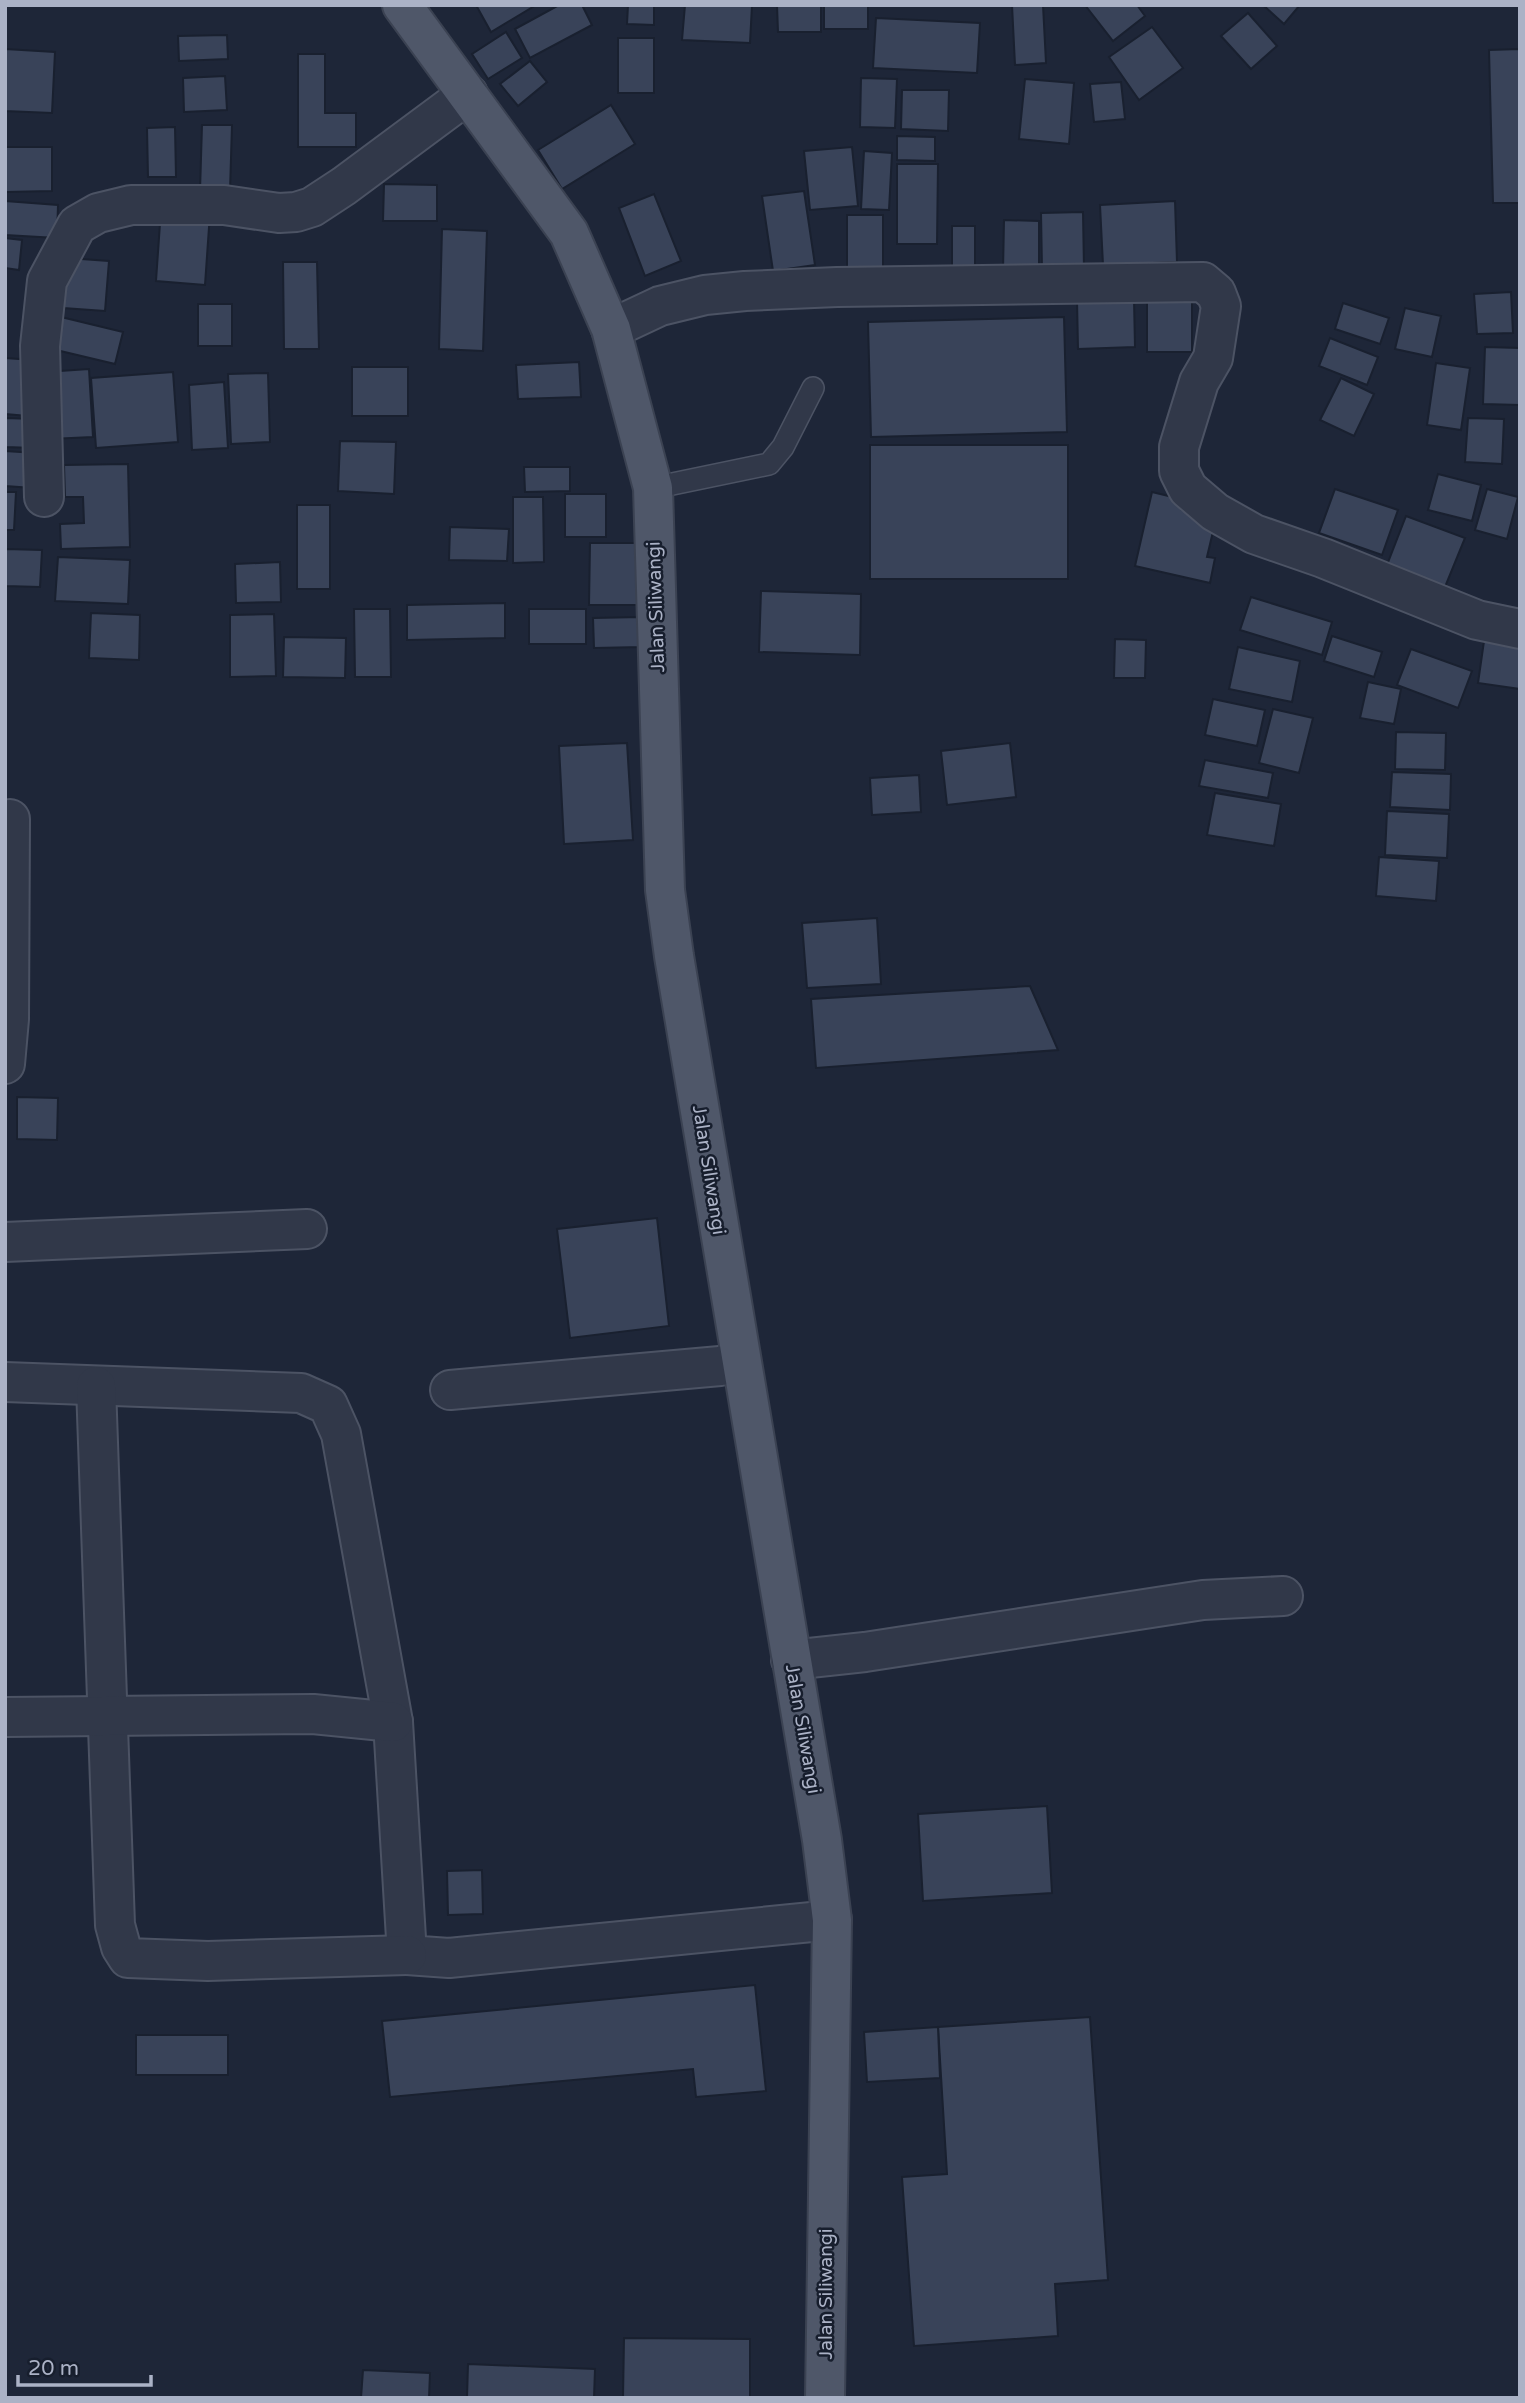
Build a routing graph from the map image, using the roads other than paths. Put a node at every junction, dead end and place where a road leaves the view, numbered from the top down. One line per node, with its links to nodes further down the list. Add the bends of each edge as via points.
1 (402, 5): 2 (main road, Jalan Siliwangi)
2 (468, 94): 3 (main road, Jalan Siliwangi, via 569,233); 6 (street, via 312,207 279,213 224,205 131,205 98,213 77,225 47,281 40,346)
3 (611, 329): 5 (main road, Jalan Siliwangi); 7 (street, via 660,306 745,291 1203,282 1216,293 1221,306 1213,358 1195,392 1179,447 1179,471 1188,489 1215,512 1254,534 1477,620)
4 (813, 387): 5 (lane, via 783,447 769,464)
5 (653, 488): 13 (main road, Jalan Siliwangi, via 666,890)
6 (44, 497)
7 (1520, 629)
8 (10, 819): 9 (street)
9 (7, 1019): 10 (street)
10 (5, 1064)
11 (307, 1229): 12 (street)
12 (5, 1242)
13 (740, 1362): 16 (street); 18 (main road, Jalan Siliwangi)
14 (5, 1382): 15 (street)
15 (96, 1386): 19 (street); 21 (street, via 301,1393 328,1405 341,1433)
16 (450, 1390)
17 (1283, 1596): 18 (street, via 1203,1600)
18 (791, 1660): 22 (main road, Jalan Siliwangi)
19 (107, 1716): 20 (street); 21 (street, via 313,1714); 23 (street, via 115,1925 128,1958 208,1961)
20 (5, 1717)
21 (393, 1722): 23 (street)
22 (831, 1920): 23 (street, via 449,1958); 24 (main road, Jalan Siliwangi)
23 (407, 1955)
24 (825, 2398)

